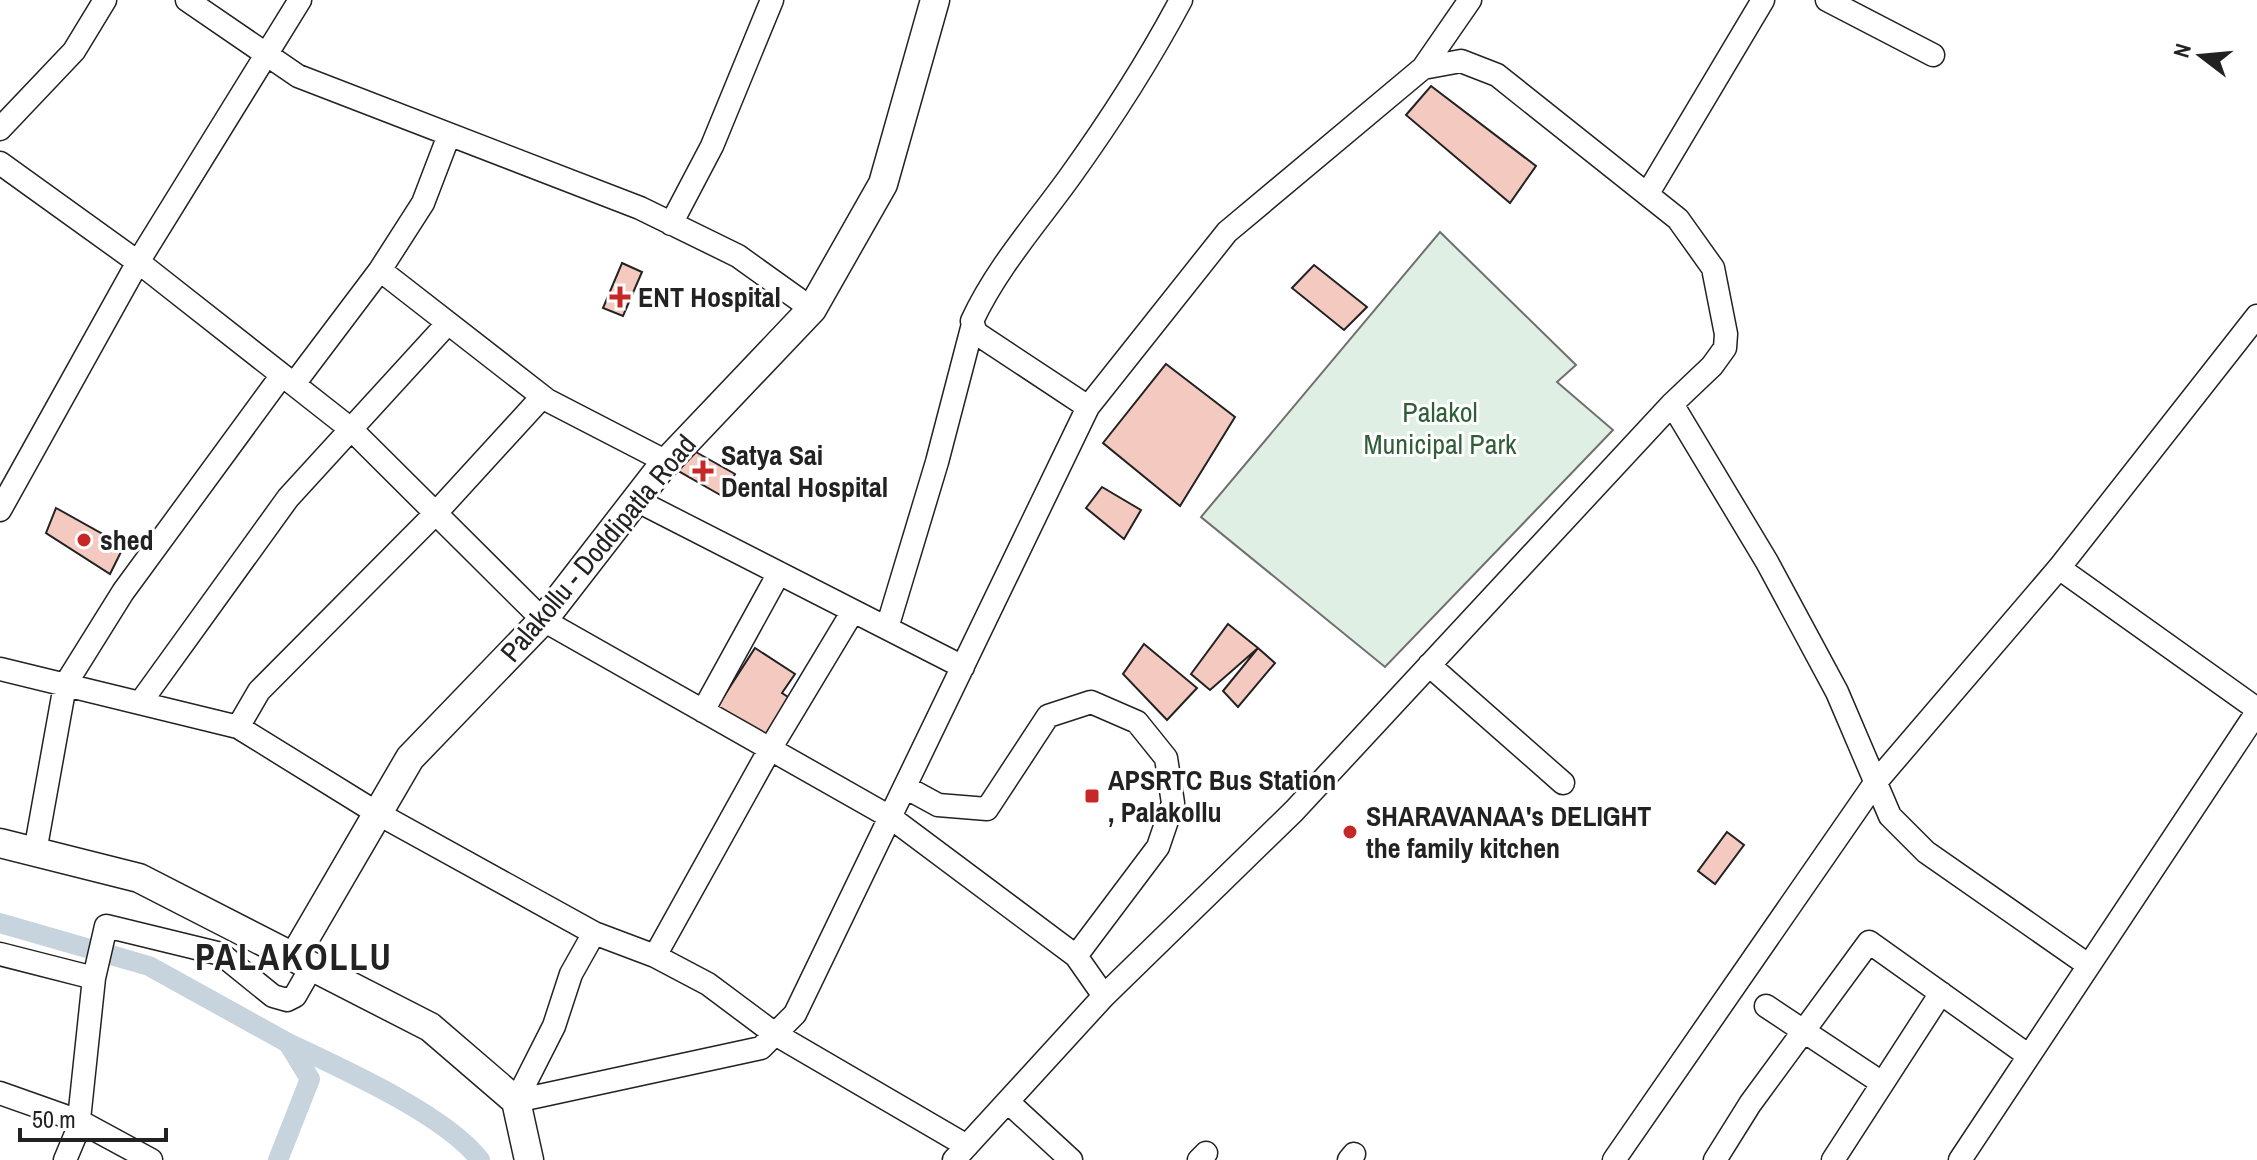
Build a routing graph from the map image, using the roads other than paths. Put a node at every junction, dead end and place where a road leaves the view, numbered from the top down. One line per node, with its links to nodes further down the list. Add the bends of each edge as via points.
1 (105, 0): 13 (street, via 74,51)
2 (187, 0): 11 (street)
3 (300, 0): 11 (street)
4 (772, 0): 17 (street, via 712,146)
5 (935, 0): 20 (main road, Palakollu - Doddipatla Road, via 883,184)
6 (1181, 0): 23 (street, via 1079,163 985,292)
7 (1470, 0): 12 (street)
8 (1763, 0): 16 (street)
9 (1827, 0): 10 (street)
10 (1933, 55)
11 (266, 56): 14 (street, via 298,76); 18 (street)
12 (1423, 68): 16 (street, via 1461,61 1497,75); 27 (street, via 1227,232)
13 (0, 129)
14 (449, 135): 17 (street); 19 (street, via 423,203)
15 (0, 163): 18 (street)
16 (1648, 193): 26 (street, via 1678,219 1713,268 1726,334 1725,348 1712,366)
17 (671, 224): 20 (street, via 738,256)
18 (138, 262): 24 (street); 31 (street)
19 (380, 270): 22 (street); 24 (street)
20 (812, 309): 29 (main road, Palakollu - Doddipatla Road)
21 (2257, 316): 33 (street)
22 (448, 323): 25 (street); 28 (street)
23 (972, 328): 27 (street); 37 (street)
24 (288, 380): 28 (street); 41 (street, via 123,592)
25 (542, 397): 29 (street); 32 (street)
26 (1672, 404): 38 (street); 48 (street, via 1837,692)
27 (1088, 407): 39 (street)
28 (352, 430): 32 (street); 42 (street, via 288,498)
29 (667, 462): 30 (main road, Palakollu - Doddipatla Road)
30 (636, 500): 34 (street); 36 (main road, Palakollu - Doddipatla Road)
31 (0, 510)
32 (435, 514): 36 (street); 45 (street, via 259,691)
33 (2059, 568): 44 (street); 48 (street)
34 (779, 573): 35 (street); 43 (street)
35 (853, 611): 37 (street); 46 (street)
36 (543, 620): 43 (street); 50 (main road, Palakollu - Doddipatla Road, via 410,758)
37 (887, 628): 39 (street)
38 (1429, 665): 47 (street); 62 (street, via 1294,811)
39 (963, 667): 49 (street)
40 (0, 669): 41 (street)
41 (65, 685): 42 (street); 53 (street)
42 (140, 703): 45 (street)
43 (703, 711): 46 (street)
44 (2257, 711): 59 (street)
45 (238, 727): 50 (street)
46 (770, 749): 51 (street); 56 (street)
47 (1563, 783)
48 (1875, 783): 59 (street, via 1890,816 1926,852); 77 (street)
49 (905, 787): 51 (street); 57 (street, via 938,805 987,809 1048,716 1091,702 1137,722 1166,758 1173,803 1158,847)
50 (377, 813): 54 (street); 58 (main road, Palakollu - Doddipatla Road)
51 (890, 817): 57 (street); 65 (street, via 795,1014)
52 (0, 843): 53 (main road)
53 (35, 852): 58 (main road, via 139,878)
54 (594, 933): 56 (street); 69 (street)
55 (0, 954): 60 (street)
56 (655, 956): 65 (street, via 708,984)
57 (1076, 956): 62 (street)
58 (302, 963): 60 (street, via 295,996 287,1000 273,996 221,954 106,926); 69 (main road, via 430,1027)
59 (2088, 965): 66 (street)
60 (94, 978): 71 (street)
61 (1941, 993): 64 (street, via 1869,942); 66 (street); 67 (street)
62 (1104, 996): 70 (street)
63 (1766, 1006): 64 (street)
64 (1803, 1031): 67 (street); 78 (street)
65 (775, 1034): 69 (street, via 761,1048); 72 (street)
66 (2029, 1056): 80 (street)
67 (1882, 1083): 79 (street)
68 (0, 1093): 71 (street)
69 (516, 1101): 75 (main road)
70 (1008, 1102): 72 (street); 76 (street)
71 (79, 1121): 73 (street); 74 (street)
72 (960, 1153)
73 (65, 1160)
74 (151, 1160)
75 (529, 1160)
76 (1071, 1160)
77 (1614, 1160)
78 (1715, 1160)
79 (1833, 1160)
80 (1960, 1160)

